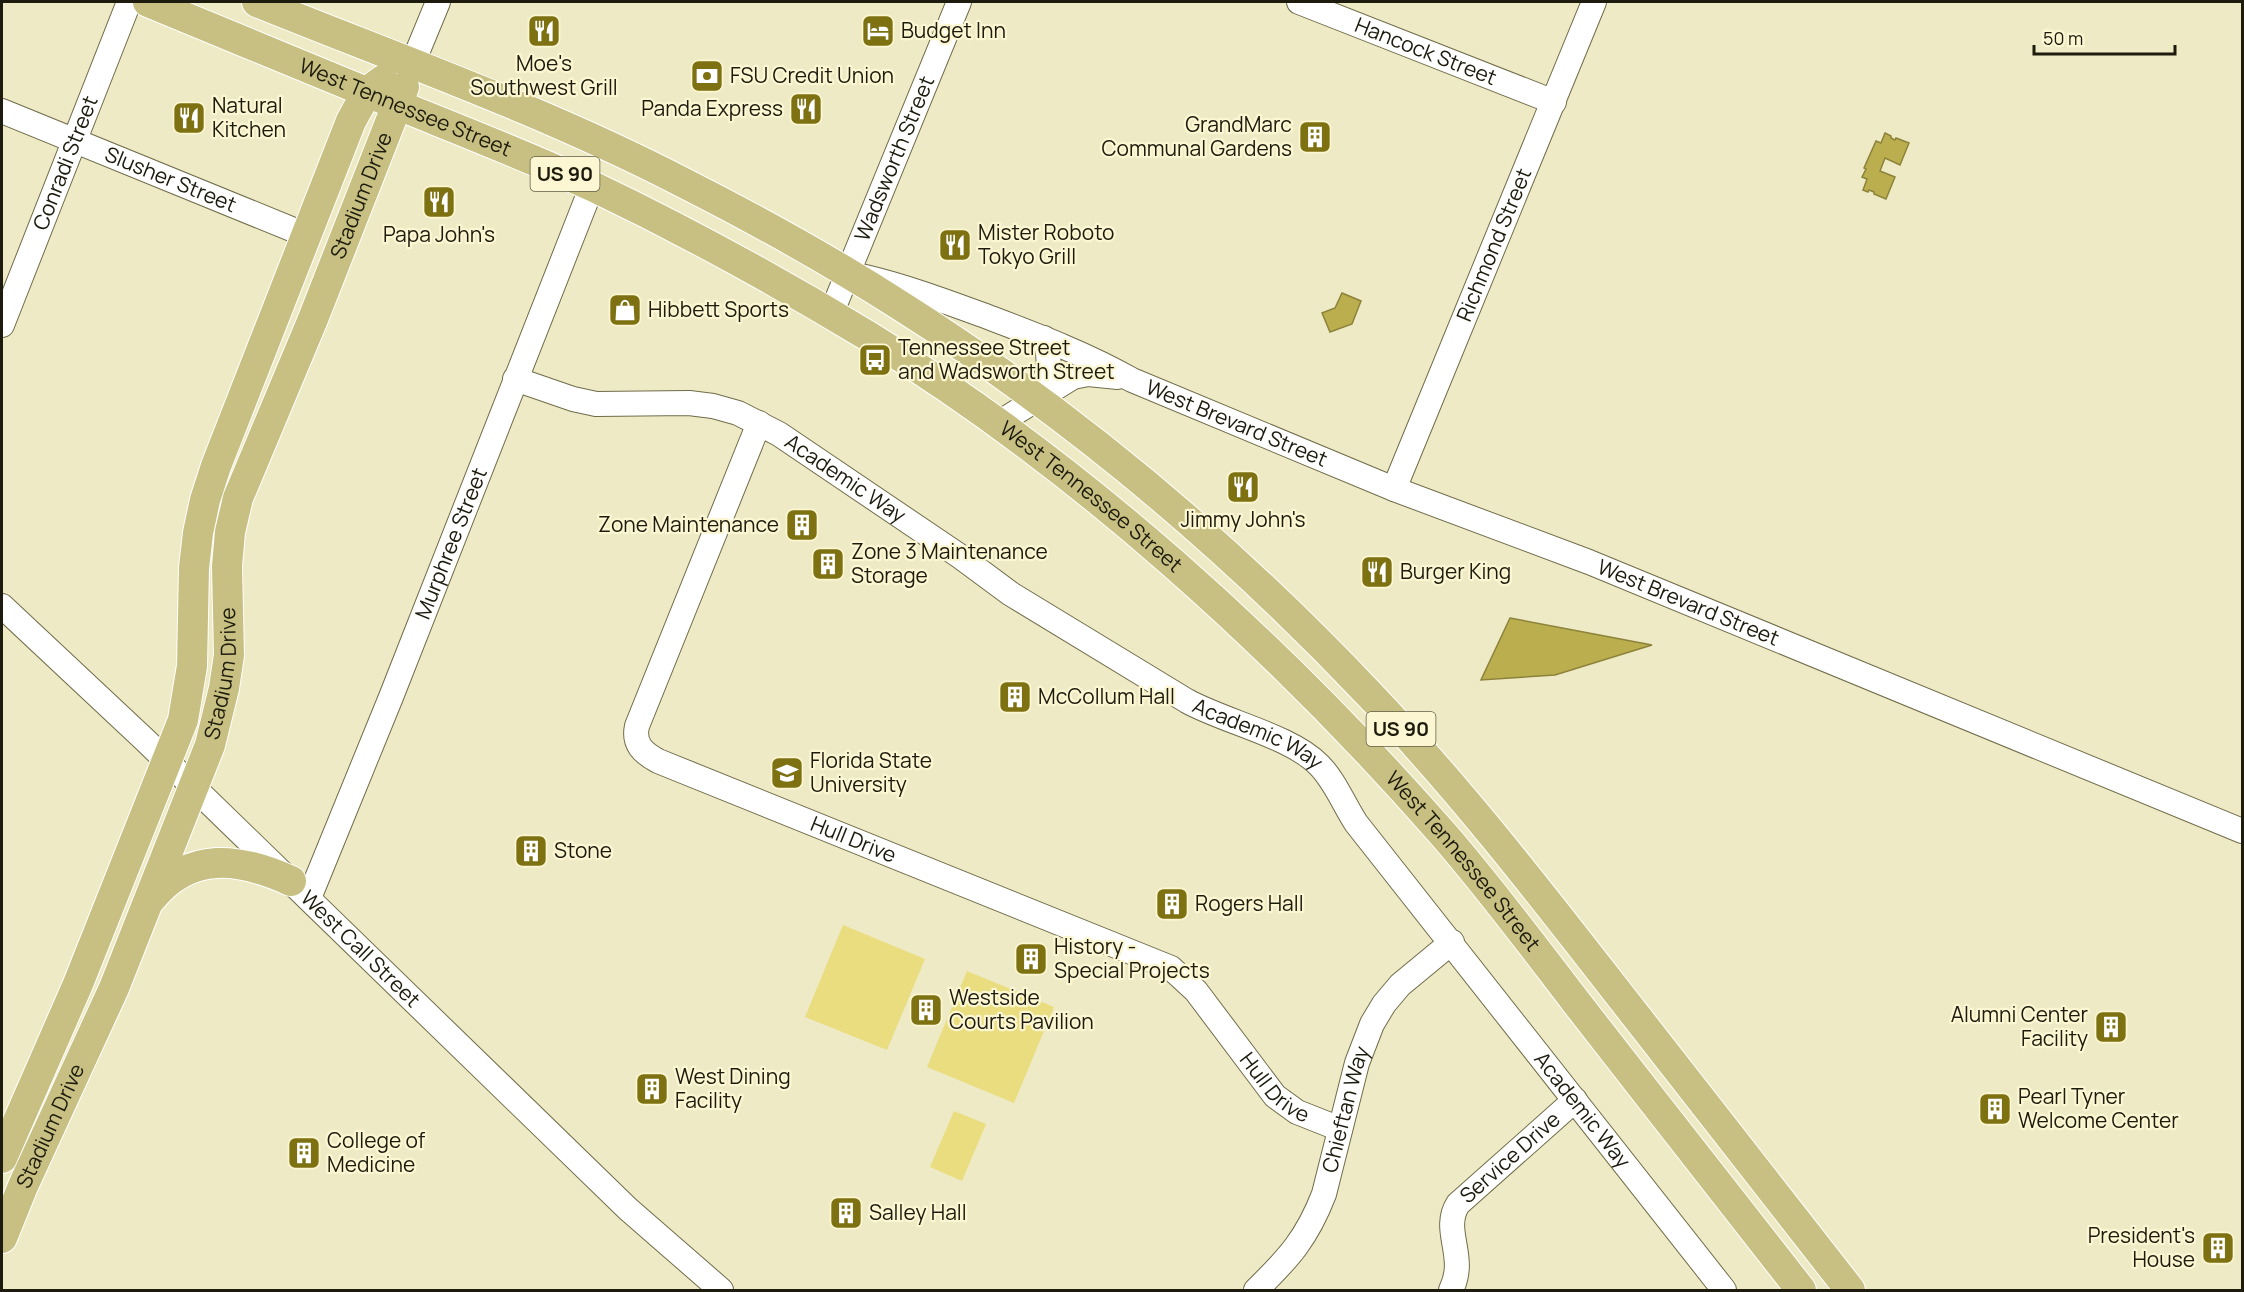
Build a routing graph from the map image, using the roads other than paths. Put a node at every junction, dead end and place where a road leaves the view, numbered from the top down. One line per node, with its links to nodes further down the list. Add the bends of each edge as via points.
1 (129, 2): 13 (street, Conradi Street)
2 (148, 2): 9 (main road, West Tennessee Street / US 90)
3 (257, 2): 8 (main road, West Tennessee Street / US 90)
4 (438, 2): 8 (street)
5 (958, 2): 16 (street, Wadsworth Street)
6 (1299, 2): 10 (street, Hancock Street)
7 (1594, 2): 10 (street, Richmond Street)
8 (412, 65): 9 (main road, Stadium Drive); 11 (main road, Stadium Drive); 16 (main road, West Tennessee Street / US 90, via 535,115 682,182)
9 (367, 92): 11 (main road, West Tennessee Street / US 90); 15 (main road, Stadium Drive, via 351,121)
10 (1554, 102): 25 (street, Richmond Street)
11 (398, 105): 14 (main road, West Tennessee Street / US 90); 28 (main road, Stadium Drive, via 238,498 227,566 229,655 224,688)
12 (2, 111): 13 (street, Slusher Street)
13 (75, 140): 15 (street, Slusher Street); 18 (street, Conradi Street)
14 (592, 186): 17 (main road, West Tennessee Street / US 90, via 727,254); 20 (street, Murphree Street)
15 (306, 235): 27 (main road, Stadium Drive, via 205,500 194,568 189,692)
16 (848, 273): 17 (street, Wadsworth Street); 19 (street, West Brevard Street, via 918,291); 22 (main road, West Tennessee Street / US 90)
17 (831, 314): 24 (main road, West Tennessee Street / US 90)
18 (2, 325)
19 (1044, 338): 21 (street, West Brevard Street); 22 (street, via 1050,365)
20 (516, 379): 23 (street, Academic Way, via 596,404 689,402 738,413); 30 (street, Murphree Street, via 391,697)
21 (1132, 380): 22 (street, West Brevard Street, via 1088,374 1073,377); 25 (street, West Brevard Street)
22 (1037, 399): 24 (street, West Brevard Street); 42 (main road, West Tennessee Street / US 90, via 1207,536 1371,695 1519,866)
23 (759, 423): 32 (street, Academic Way, via 1011,594 1196,706 1307,755 1326,773 1356,823); 34 (street, Hull Drive, via 637,726 636,738 642,751 1171,968 1196,991 1275,1096 1304,1116)
24 (997, 424): 41 (main road, West Tennessee Street / US 90, via 1123,521 1204,592 1272,654 1401,788 1480,879)
25 (1394, 489): 29 (street, West Brevard Street, via 1589,562)
26 (2, 606): 27 (street, West Call Street)
27 (167, 762): 28 (street, West Call Street); 35 (main road, Stadium Drive)
28 (194, 788): 30 (street, West Call Street); 31 (main road, Stadium Drive)
29 (2242, 831)
30 (300, 889): 31 (main road, via 245,865 210,862 183,872); 37 (street, West Call Street, via 628,1209)
31 (149, 901): 36 (main road, Stadium Drive)
32 (1452, 942): 33 (street, Academic Way); 34 (street, Chieftan Way, via 1400,985 1377,1014 1360,1052)
33 (1575, 1100): 39 (street, Service Drive, via 1458,1204 1451,1220 1458,1268); 40 (street, Academic Way)
34 (1340, 1129): 38 (street, Chieftan Way, via 1324,1194 1310,1225 1291,1255)
35 (2, 1158)
36 (2, 1239)
37 (721, 1290)
38 (1256, 1290)
39 (1451, 1290)
40 (1724, 1290)
41 (1801, 1290)
42 (1850, 1290)

